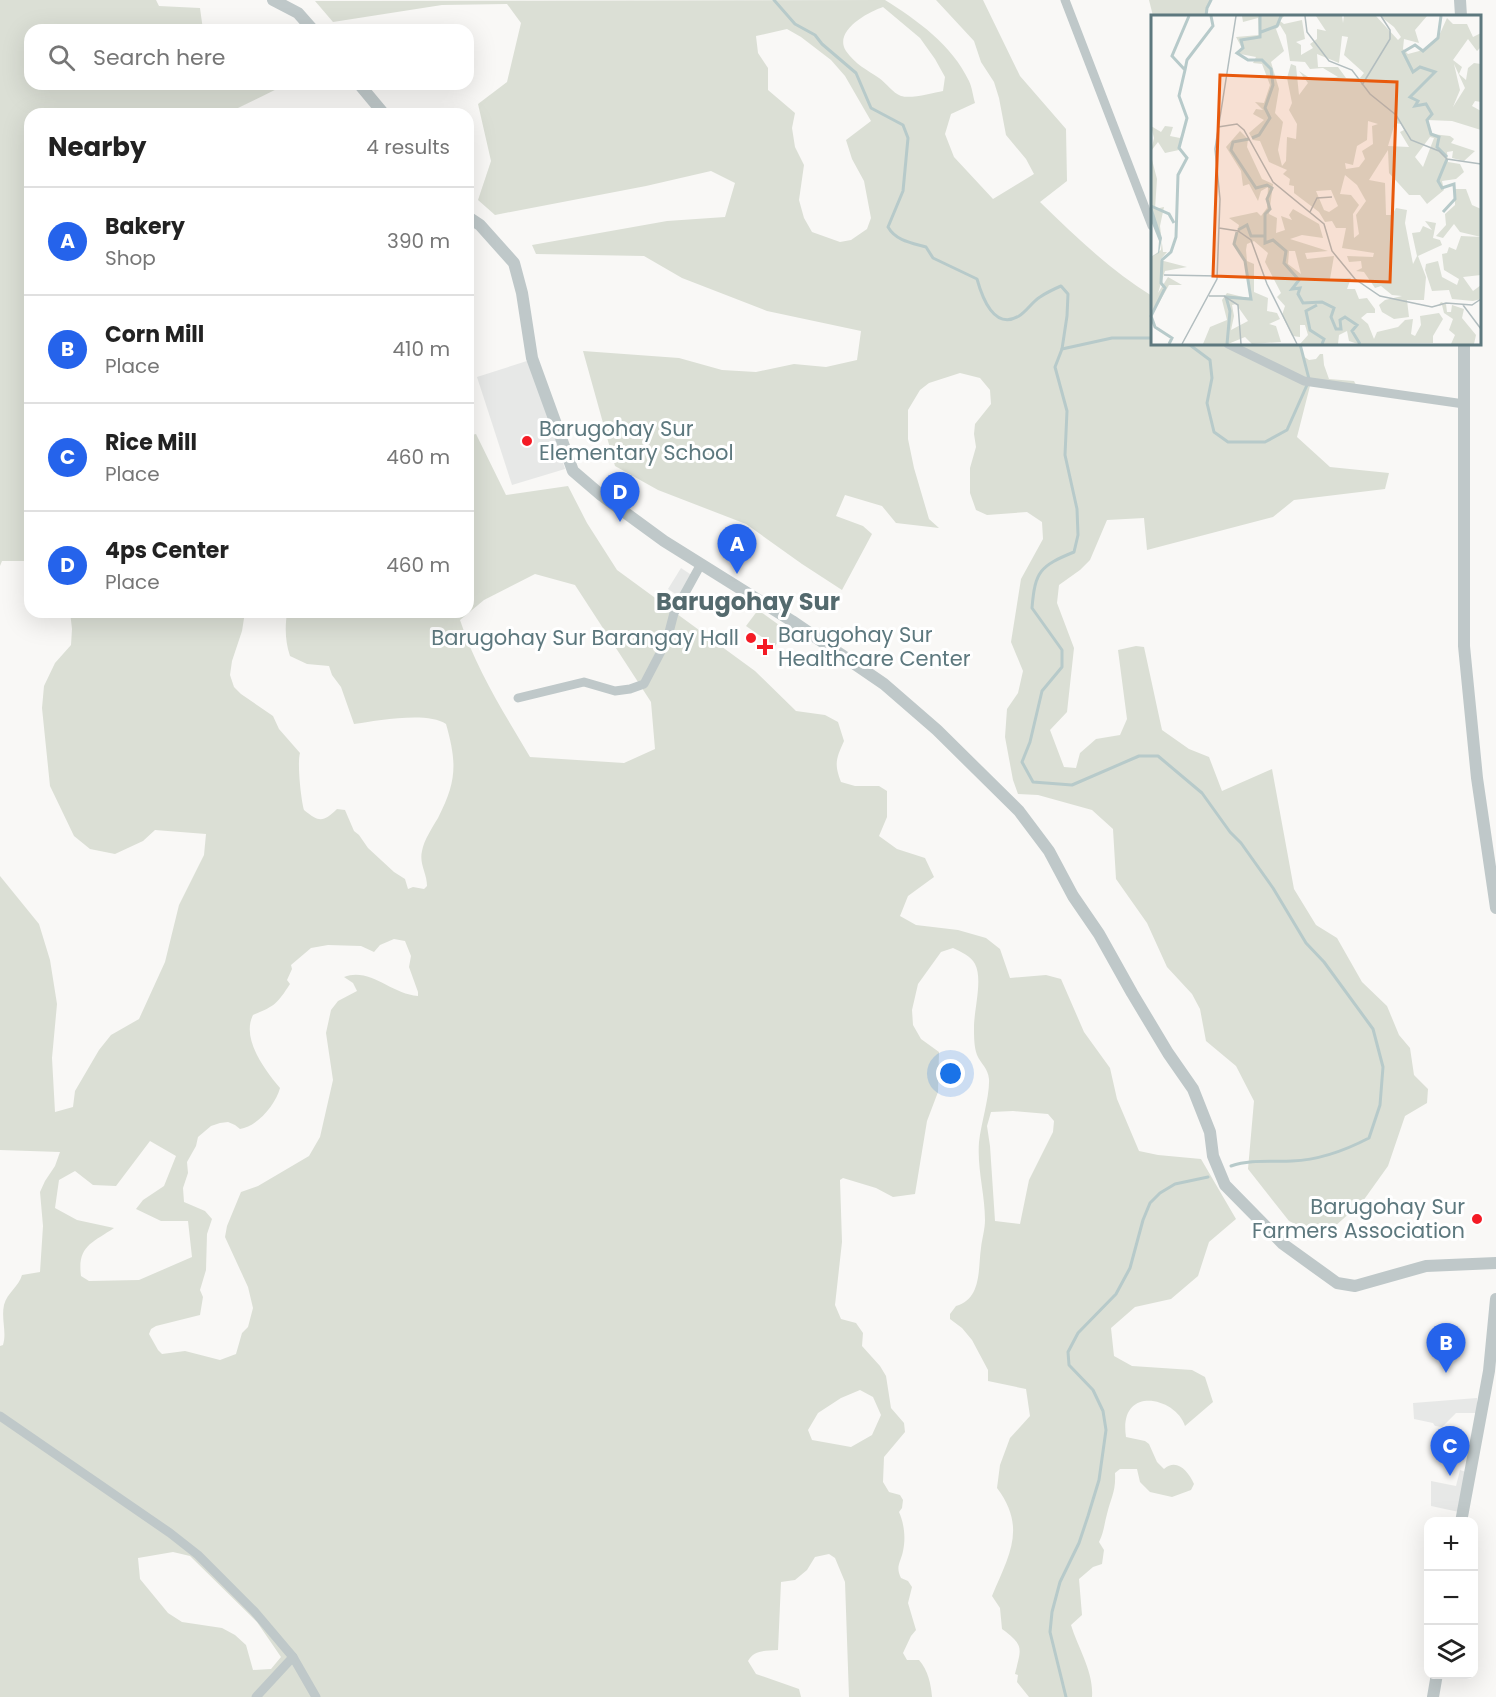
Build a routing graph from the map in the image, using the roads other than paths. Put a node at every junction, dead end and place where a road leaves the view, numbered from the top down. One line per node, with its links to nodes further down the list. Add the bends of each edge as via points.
1 (273, 0): 3 (street, via 298,13)
2 (1065, 0): 7 (street)
3 (308, 24)
4 (364, 90): 5 (street)
5 (379, 108)
6 (474, 221): 11 (street, via 514,263 532,358 573,471 664,541)
7 (1151, 223)
8 (1230, 345): 10 (street, via 1304,381)
9 (1464, 345): 10 (street)
10 (1464, 404): 13 (street, via 1464,646 1477,778)
11 (701, 564): 12 (street, via 644,684 615,691 585,682); 14 (street, via 884,684 1019,811 1049,851 1193,1089 1225,1185 1283,1244 1336,1283 1346,1286 1426,1266)
12 (518, 698)
13 (1496, 908)
14 (1496, 1263)
15 (1496, 1299): 17 (street, via 1489,1371)
16 (0, 1416): 18 (street, via 198,1555)
17 (1462, 1517)
18 (293, 1657): 20 (street); 21 (street)
19 (1436, 1679): 22 (street)
20 (256, 1697)
21 (316, 1697)
22 (1433, 1697)

